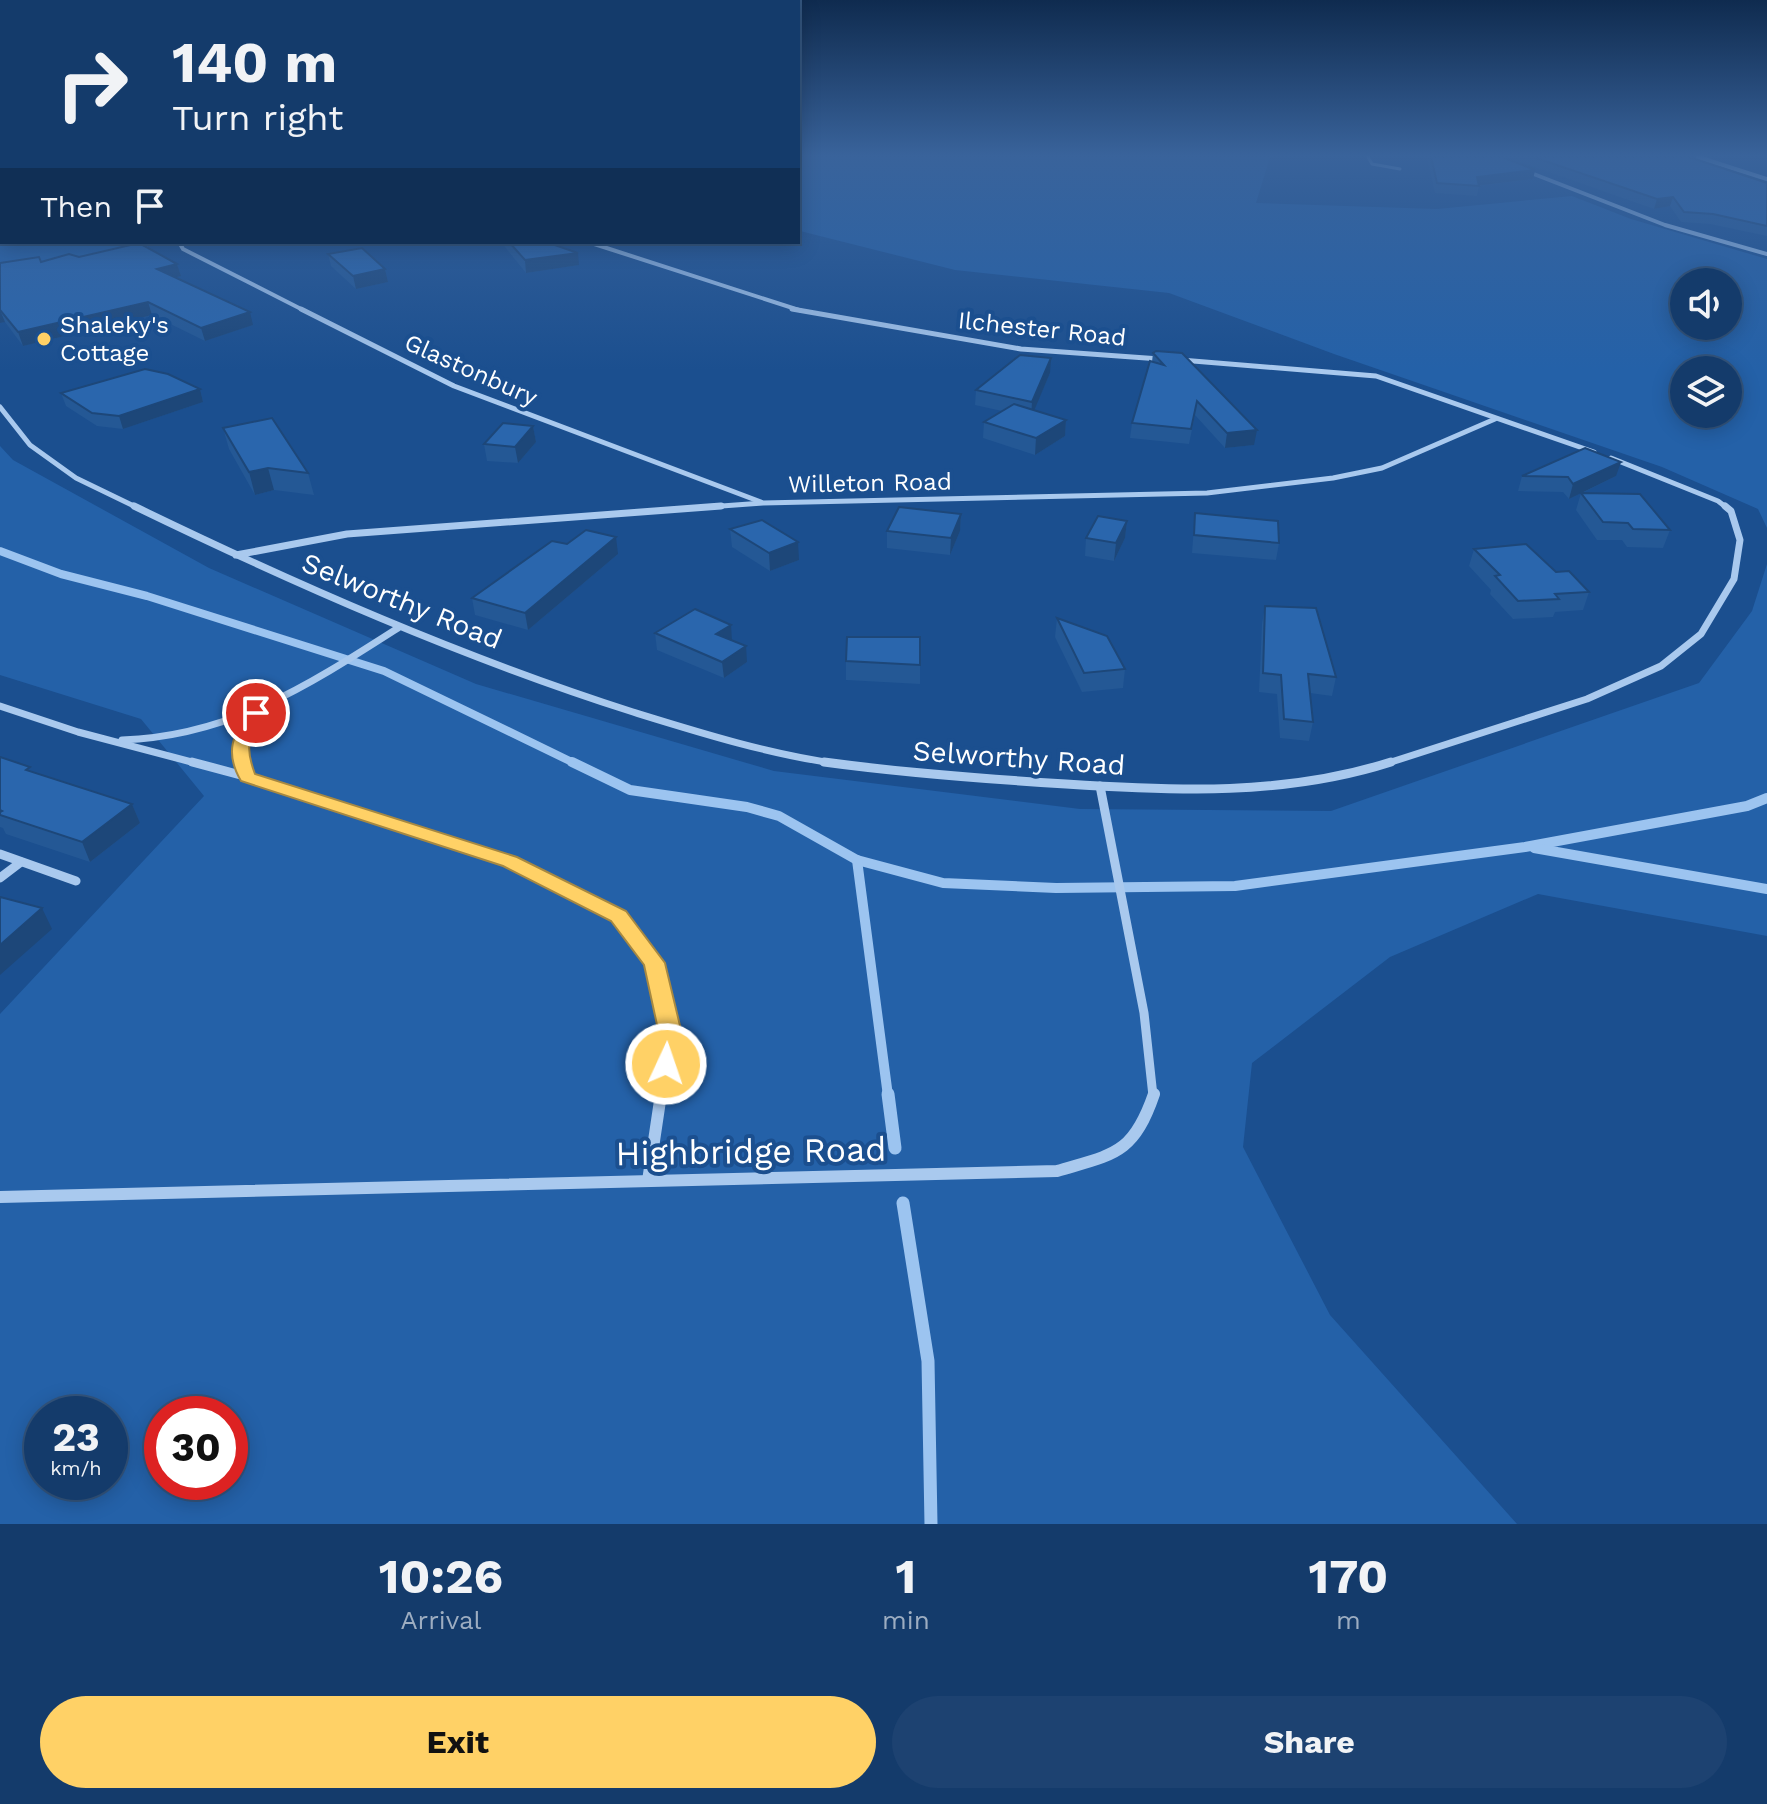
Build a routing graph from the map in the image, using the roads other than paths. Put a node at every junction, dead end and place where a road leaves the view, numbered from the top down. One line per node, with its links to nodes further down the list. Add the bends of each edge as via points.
1 (1676, 228): 4 (street)
2 (180, 244): 9 (street, Glastonbury, via 454,386)
3 (594, 244): 5 (street, Ilchester Road, via 785,307 837,318 1021,349)
4 (1767, 254)
5 (1161, 359)
6 (1176, 360): 8 (street, via 1376,376)
7 (0, 407): 10 (street, Selworthy Road, via 30,445 76,478)
8 (1496, 418): 9 (street, Willeton Road, via 1382,468 1239,489 1092,498); 16 (street, Selworthy Road, via 1678,484 1731,511 1740,540 1734,579 1701,634 1661,666 1587,699 1351,775 1273,787)
9 (763, 503): 10 (street, Willeton Road, via 347,534)
10 (235, 555): 11 (street, Selworthy Road)
11 (398, 628): 13 (street); 16 (street, Selworthy Road, via 571,692 809,760 919,775)
12 (0, 706): 14 (street)
13 (256, 713): 14 (street, via 143,741); 15 (street, via 241,736 238,754)
14 (105, 739): 15 (street)
15 (248, 777): 21 (street, via 510,861 619,916 654,963 670,1034)
16 (1100, 786): 21 (street, Highbridge Road, via 1144,1013 1154,1093 1143,1126 1115,1154 1057,1171)
17 (0, 854): 18 (street)
18 (21, 862): 19 (street); 20 (street)
19 (0, 878)
20 (76, 881)
21 (648, 1181): 22 (street, Highbridge Road)
22 (0, 1197)

